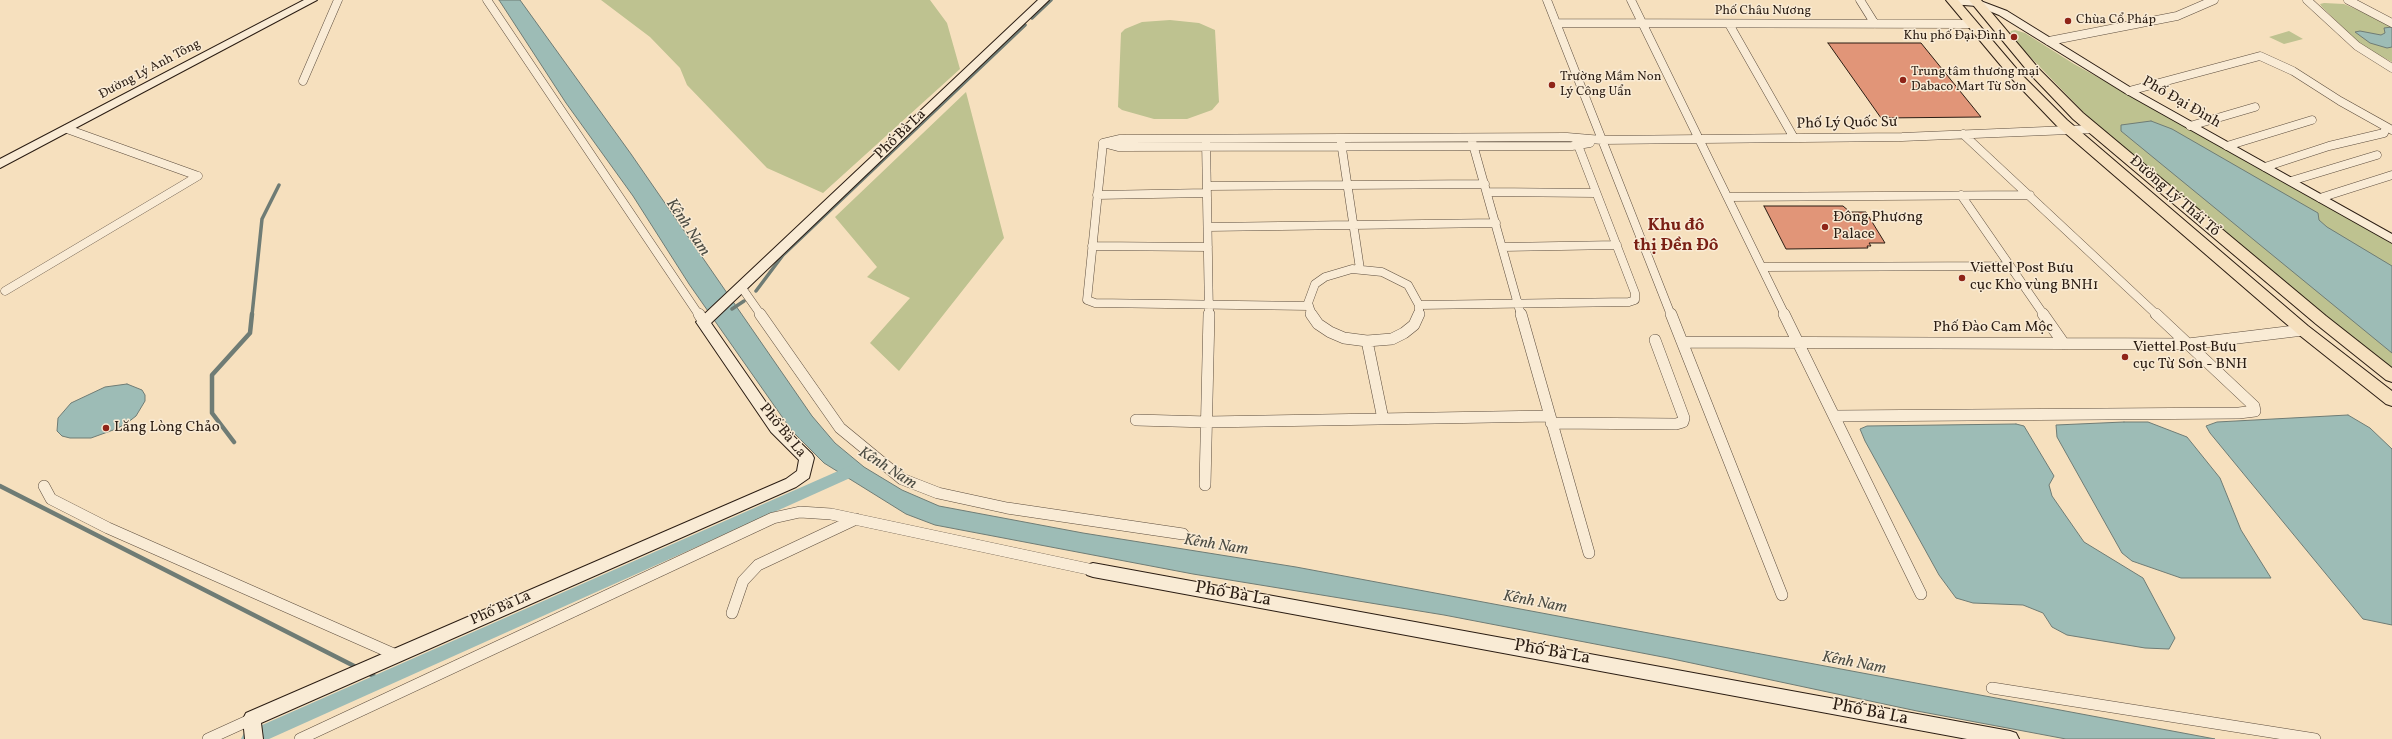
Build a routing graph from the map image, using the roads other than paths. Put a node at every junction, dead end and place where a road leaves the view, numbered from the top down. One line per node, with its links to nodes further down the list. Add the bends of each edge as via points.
1 (312, 0): 27 (street, Đường Lý Anh Tông)
2 (338, 0): 21 (street)
3 (487, 0): 70 (street)
4 (1044, 0): 64 (street, Phố Bà La)
5 (1547, 0): 13 (street)
6 (1631, 0): 15 (street)
7 (1860, 0): 17 (street)
8 (2214, 0): 19 (street, via 2177,16)
9 (2307, 0): 20 (street, via 2342,34)
10 (2348, 0): 14 (street)
11 (1953, 1): 12 (street, Phố Đại Đình); 18 (main road, Đường Lý Thái Tổ)
12 (1977, 2): 19 (street, Phố Đại Đình, via 2003,13); 28 (main road, Đường Lý Thái Tổ, via 2035,72)
13 (1556, 23): 15 (street, Phố Châu Nương); 32 (street)
14 (2392, 23)
15 (1643, 24): 16 (street, Phố Châu Nương); 33 (street)
16 (1729, 24): 17 (street, Phố Châu Nương); 31 (street)
17 (1875, 24): 18 (street, Phố Châu Nương)
18 (1971, 24): 29 (main road, Đường Lý Thái Tổ, via 2017,77)
19 (2049, 41): 22 (street, Phố Đại Đình)
20 (2392, 67)
21 (303, 80)
22 (2129, 91): 25 (street, Phố Đại Đình); 26 (street, via 2260,56 2293,71)
23 (2255, 107): 25 (street)
24 (2312, 120): 38 (street)
25 (2190, 126): 38 (street, Phố Đại Đình)
26 (2389, 128): 41 (street, via 2384,133 2329,146)
27 (67, 129): 40 (street, Đường Lý Anh Tông); 65 (street, via 198,176)
28 (2093, 130): 29 (street, Phố Lý Quốc Sư); 78 (main road, Đường Lý Thái Tổ)
29 (2070, 131): 30 (street, Phố Lý Quốc Sư); 71 (main road, Đường Lý Thái Tổ)
30 (1963, 134): 31 (street, Phố Lý Quốc Sư); 50 (street)
31 (1794, 138): 33 (street, Phố Lý Quốc Sư)
32 (1602, 140): 33 (street, Phố Lý Quốc Sư); 34 (street, Phố Lý Quốc Sư); 74 (street)
33 (1700, 140): 51 (street)
34 (1576, 141): 36 (street, Phố Lý Quốc Sư); 47 (street)
35 (1341, 142): 36 (street, Phố Lý Quốc Sư); 37 (street, Phố Lý Quốc Sư); 44 (street)
36 (1473, 142): 45 (street)
37 (1206, 143): 46 (street); 48 (street, Phố Lý Quốc Sư, via 1118,148 1103,143)
38 (2227, 146): 41 (street, Phố Đại Đình)
39 (2377, 155): 43 (street)
40 (0, 164)
41 (2265, 167): 43 (street, Phố Đại Đình)
42 (2392, 176): 52 (street)
43 (2291, 181): 52 (street, Phố Đại Đình)
44 (1347, 185): 45 (street); 46 (street); 54 (street)
45 (1486, 188): 47 (street); 53 (street)
46 (1207, 190): 48 (street); 55 (street)
47 (1596, 193): 57 (street)
48 (1097, 195): 58 (street)
49 (1961, 195): 50 (street); 51 (street); 61 (street)
50 (2030, 195): 77 (street)
51 (1728, 197): 62 (street)
52 (2320, 198): 56 (street, Phố Đại Đình)
53 (1496, 223): 54 (street); 60 (street)
54 (1353, 225): 55 (street); 63 (street)
55 (1208, 227): 59 (street)
56 (2392, 238)
57 (1617, 245): 60 (street); 66 (street, via 1636,300)
58 (1092, 246): 59 (street); 67 (street, via 1087,300 1095,303)
59 (1208, 247): 67 (street)
60 (1503, 247): 66 (street)
61 (2010, 266): 62 (street); 76 (street)
62 (1762, 267): 75 (street)
63 (1360, 269): 68 (street, via 1382,272 1408,285); 69 (street, via 1337,272 1315,284 1310,293)
64 (742, 288): 70 (street, Phố Bà La); 88 (street, via 840,428 902,479 938,493 1007,508)
65 (5, 291)
66 (1520, 304): 68 (street); 83 (street)
67 (1209, 305): 69 (street); 84 (street)
68 (1419, 305): 73 (street, via 1416,320 1404,333 1392,339)
69 (1309, 306): 73 (street, via 1318,324 1330,332 1344,338)
70 (703, 322): 94 (street, Phố Bà La, via 776,428 807,458 804,474 791,483)
71 (2303, 330): 77 (street, Phố Đào Cam Mộc); 79 (main road, Đường Lý Thái Tổ)
72 (1655, 340): 83 (street, via 1684,418 1683,422 1676,424)
73 (1367, 341): 81 (street)
74 (1682, 342): 75 (street, Phố Đào Cam Mộc); 92 (street)
75 (1799, 343): 76 (street, Phố Đào Cam Mộc); 80 (street)
76 (2064, 344): 77 (street, Phố Đào Cam Mộc)
77 (2188, 344): 80 (street, via 2254,406 2255,411)
78 (2392, 376)
79 (2392, 400)
80 (1835, 416): 91 (street)
81 (1383, 419): 83 (street); 84 (street)
82 (1136, 420): 84 (street)
83 (1550, 420): 89 (street)
84 (1208, 422): 85 (street)
85 (1205, 485)
86 (44, 486): 94 (street, via 51,499 108,528)
87 (856, 519): 90 (street); 93 (street, via 758,565 743,581); 99 (street, via 800,512 773,518)
88 (1183, 534)
89 (1589, 554)
90 (1093, 570): 100 (street, Phố Bà La)
91 (1921, 594)
92 (1782, 595)
93 (732, 613)
94 (396, 655): 96 (street, Phố Bà La)
95 (1992, 688): 101 (street)
96 (252, 719): 97 (street); 98 (street)
97 (208, 739)
98 (254, 739)
99 (300, 739)
100 (2010, 739)
101 (2315, 739)

